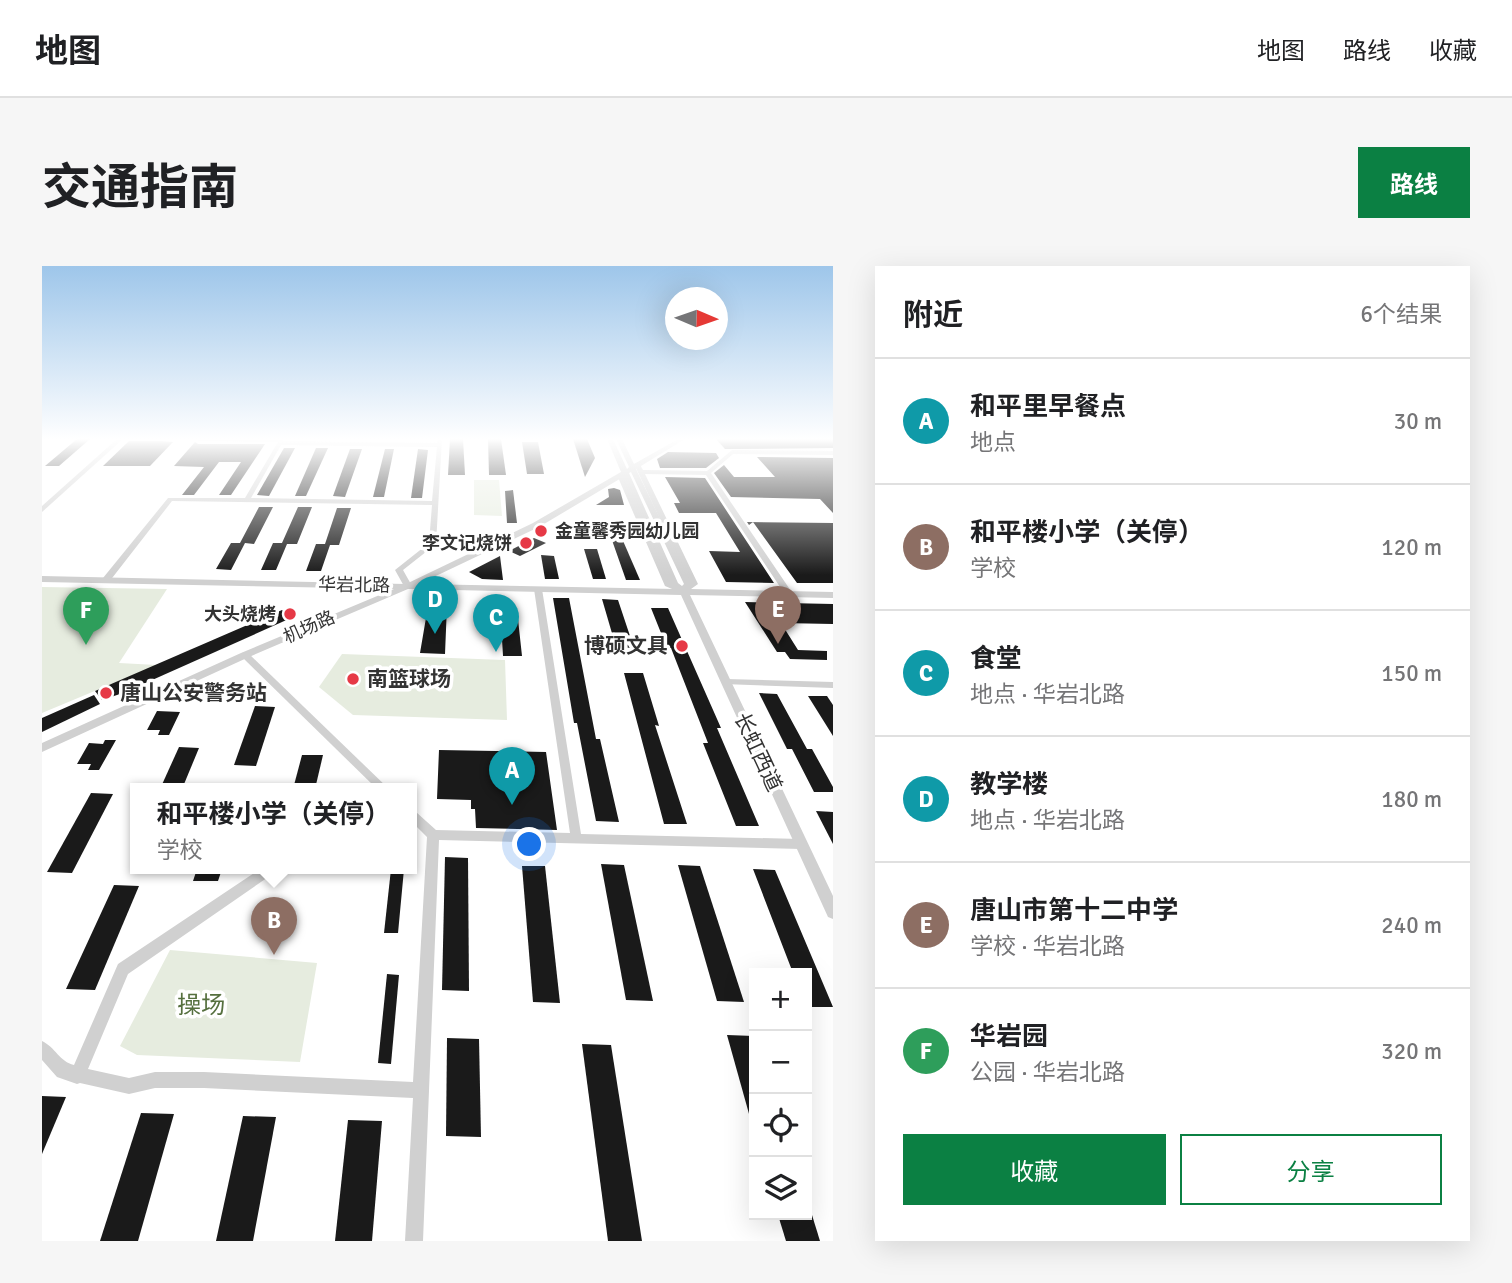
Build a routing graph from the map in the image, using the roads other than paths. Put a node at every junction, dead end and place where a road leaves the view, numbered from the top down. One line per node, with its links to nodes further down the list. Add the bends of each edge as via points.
1 (70, 484): 10 (street)
2 (256, 484): 8 (street)
3 (437, 484): 9 (street)
4 (606, 484): 13 (street, 机场路, via 551,517)
5 (636, 484): 15 (street, 长虹西道, via 674,584)
6 (639, 484): 15 (street, via 694,584)
7 (716, 484): 16 (street)
8 (247, 500): 9 (street); 12 (street, via 170,499)
9 (436, 503): 13 (street, via 432,544 399,570)
10 (42, 510)
11 (42, 579): 12 (street, 华岩北路)
12 (106, 580): 13 (street, 华岩北路)
13 (408, 586): 14 (street, 华岩北路); 18 (street, 机场路)
14 (538, 589): 15 (street, 华岩北路); 25 (street)
15 (684, 592): 16 (street, 华岩北路); 19 (street, 长虹西道)
16 (789, 594): 17 (street, 华岩北路)
17 (833, 594)
18 (246, 655): 21 (street, 机场路); 22 (street)
19 (726, 682): 20 (street); 26 (street, 长虹西道)
20 (833, 685)
21 (42, 748)
22 (378, 783)
23 (417, 820): 24 (street)
24 (433, 835): 25 (street); 31 (street)
25 (576, 838): 26 (street)
26 (801, 844): 28 (street, 长虹西道)
27 (263, 874): 30 (street, via 123,969)
28 (833, 912)
29 (42, 1049): 30 (street, via 63,1071)
30 (77, 1076): 31 (street, via 129,1086 155,1080 204,1080)
31 (422, 1090): 32 (street)
32 (414, 1241)

